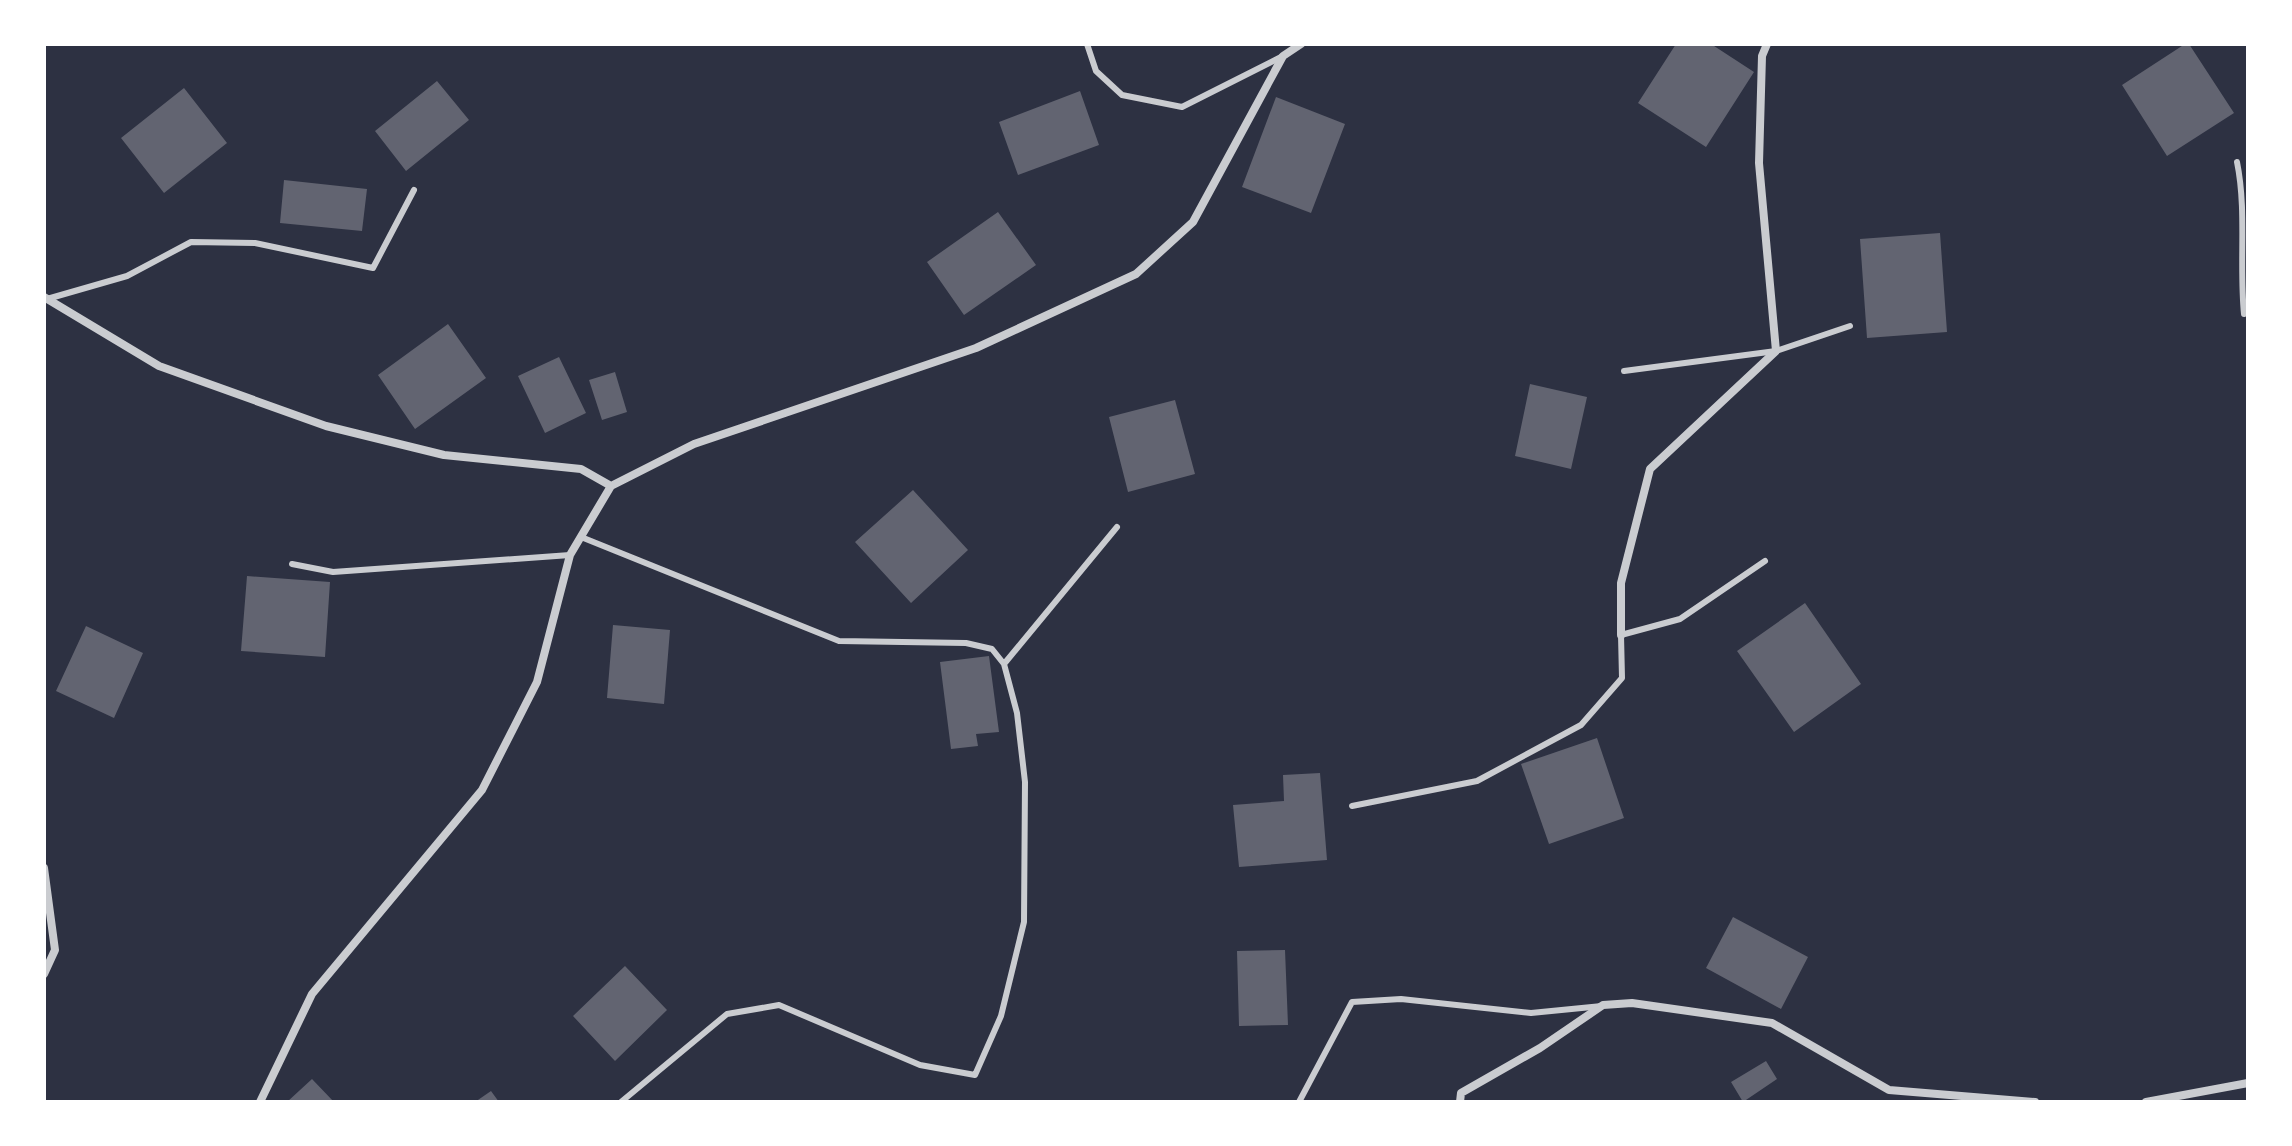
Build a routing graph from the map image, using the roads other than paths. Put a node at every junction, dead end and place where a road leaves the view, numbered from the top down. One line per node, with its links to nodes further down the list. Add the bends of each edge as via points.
1 (1087, 44): 4 (lane, via 1096,71 1122,95 1182,107)
2 (1301, 44): 4 (street)
3 (1767, 44): 10 (street, via 1762,56 1759,163)
4 (1283, 56): 12 (street, via 1193,222 1136,274 976,348 694,444)
5 (2237, 162): 8 (lane, via 2240,278 2244,314)
6 (414, 190): 7 (lane, via 373,268 255,243 191,242 127,276)
7 (46, 298): 12 (street, via 159,366 326,426 444,455 581,469)
8 (2248, 312)
9 (1850, 326): 10 (lane)
10 (1776, 351): 11 (lane); 18 (street, via 1650,469 1621,583)
11 (1624, 371)
12 (611, 486): 14 (street)
13 (1117, 527): 19 (lane)
14 (581, 537): 15 (street); 19 (lane, via 839,641 966,643 992,649)
15 (570, 555): 17 (lane, via 333,572); 25 (street, via 537,682 482,790 312,994)
16 (1765, 561): 18 (lane, via 1680,619)
17 (292, 564)
18 (1621, 635): 20 (lane, via 1622,678 1581,725 1477,781)
19 (1004, 664): 26 (lane, via 1017,713 1025,782 1024,922 1001,1016 975,1075 920,1065 779,1005 727,1014)
20 (1352, 806)
21 (44, 868): 22 (street, via 55,950)
22 (44, 974)
23 (1603, 1005): 27 (lane, via 1531,1013 1401,999 1352,1002); 28 (street, via 1461,1093); 29 (street, via 1632,1003 1772,1023 1889,1090)
24 (2248, 1083): 30 (street)
25 (260, 1102)
26 (621, 1102)
27 (1299, 1102)
28 (1460, 1102)
29 (2035, 1102)
30 (2146, 1102)

